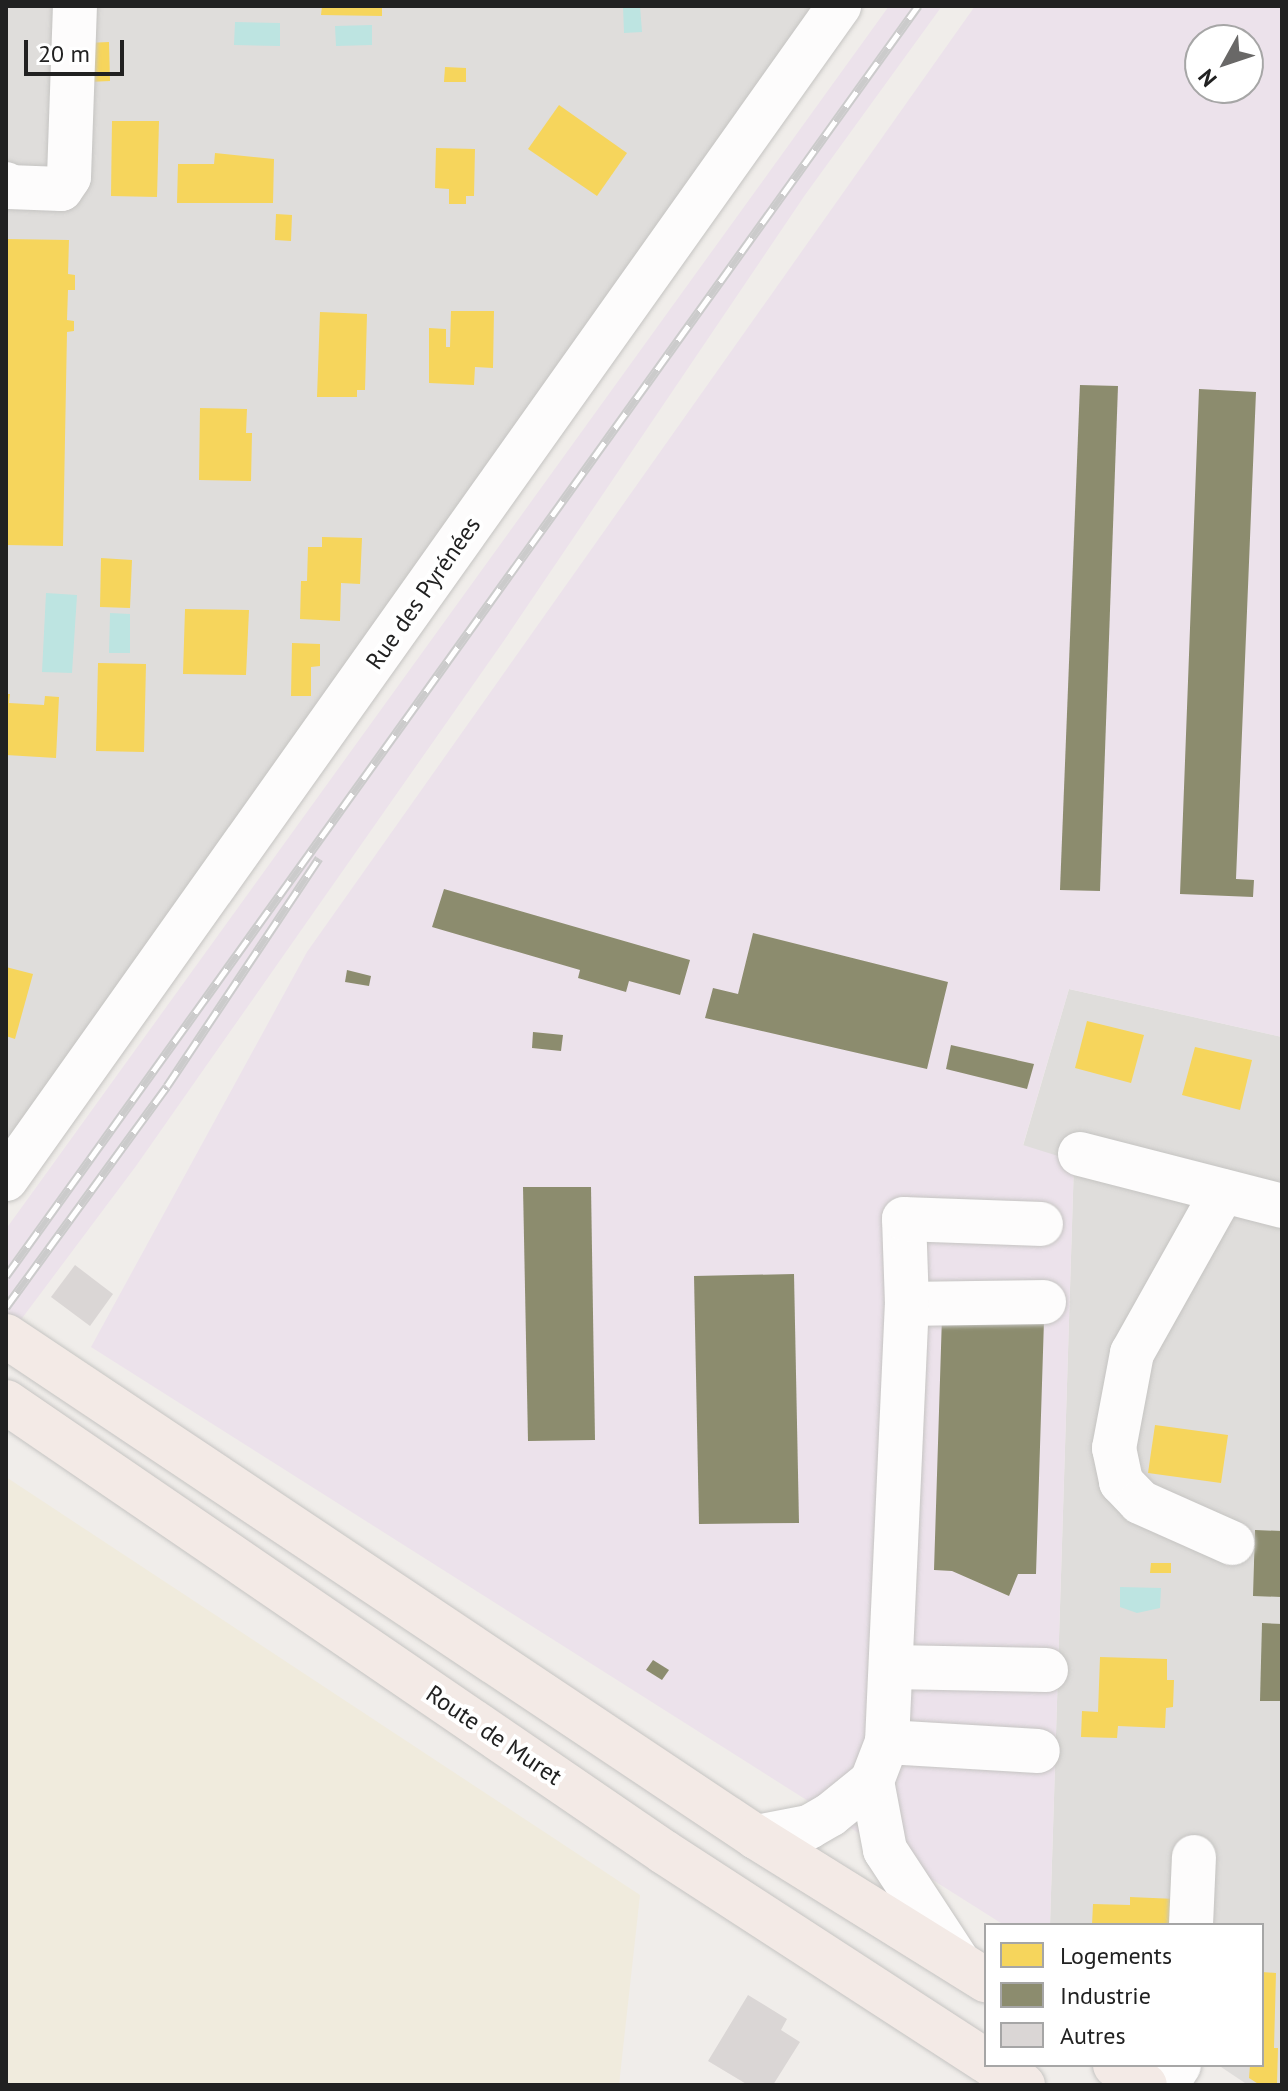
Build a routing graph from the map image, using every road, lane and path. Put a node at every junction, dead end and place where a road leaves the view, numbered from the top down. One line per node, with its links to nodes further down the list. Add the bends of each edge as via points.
1 (75, 6): 3 (street, via 69,177 61,189)
2 (839, 6): 5 (street, Rue des Pyrénées)
3 (6, 184)
4 (1080, 1154): 6 (street)
5 (6, 1179)
6 (1223, 1191): 7 (street); 13 (street, via 1132,1353 1114,1448 1121,1482 1140,1502)
7 (1282, 1206)
8 (1041, 1224): 10 (street, via 904,1219)
9 (1044, 1302): 10 (street)
10 (907, 1304): 14 (street)
11 (6, 1336): 18 (main road)
12 (6, 1402): 22 (main road, Route de Muret, via 664,1852)
13 (1232, 1543)
14 (892, 1667): 15 (street); 17 (street)
15 (1046, 1670)
16 (1038, 1751): 17 (street)
17 (880, 1761): 18 (street, via 830,1815 809,1827); 21 (street, via 885,1850)
18 (756, 1837): 21 (main road)
19 (1194, 1857): 20 (street)
20 (1191, 1923)
21 (971, 1970)
22 (984, 2060)
23 (995, 2067): 26 (main road)
24 (1118, 2067): 27 (main road)
25 (1178, 2067): 28 (street)
26 (1023, 2085)
27 (1145, 2085)
28 (1166, 2085)

